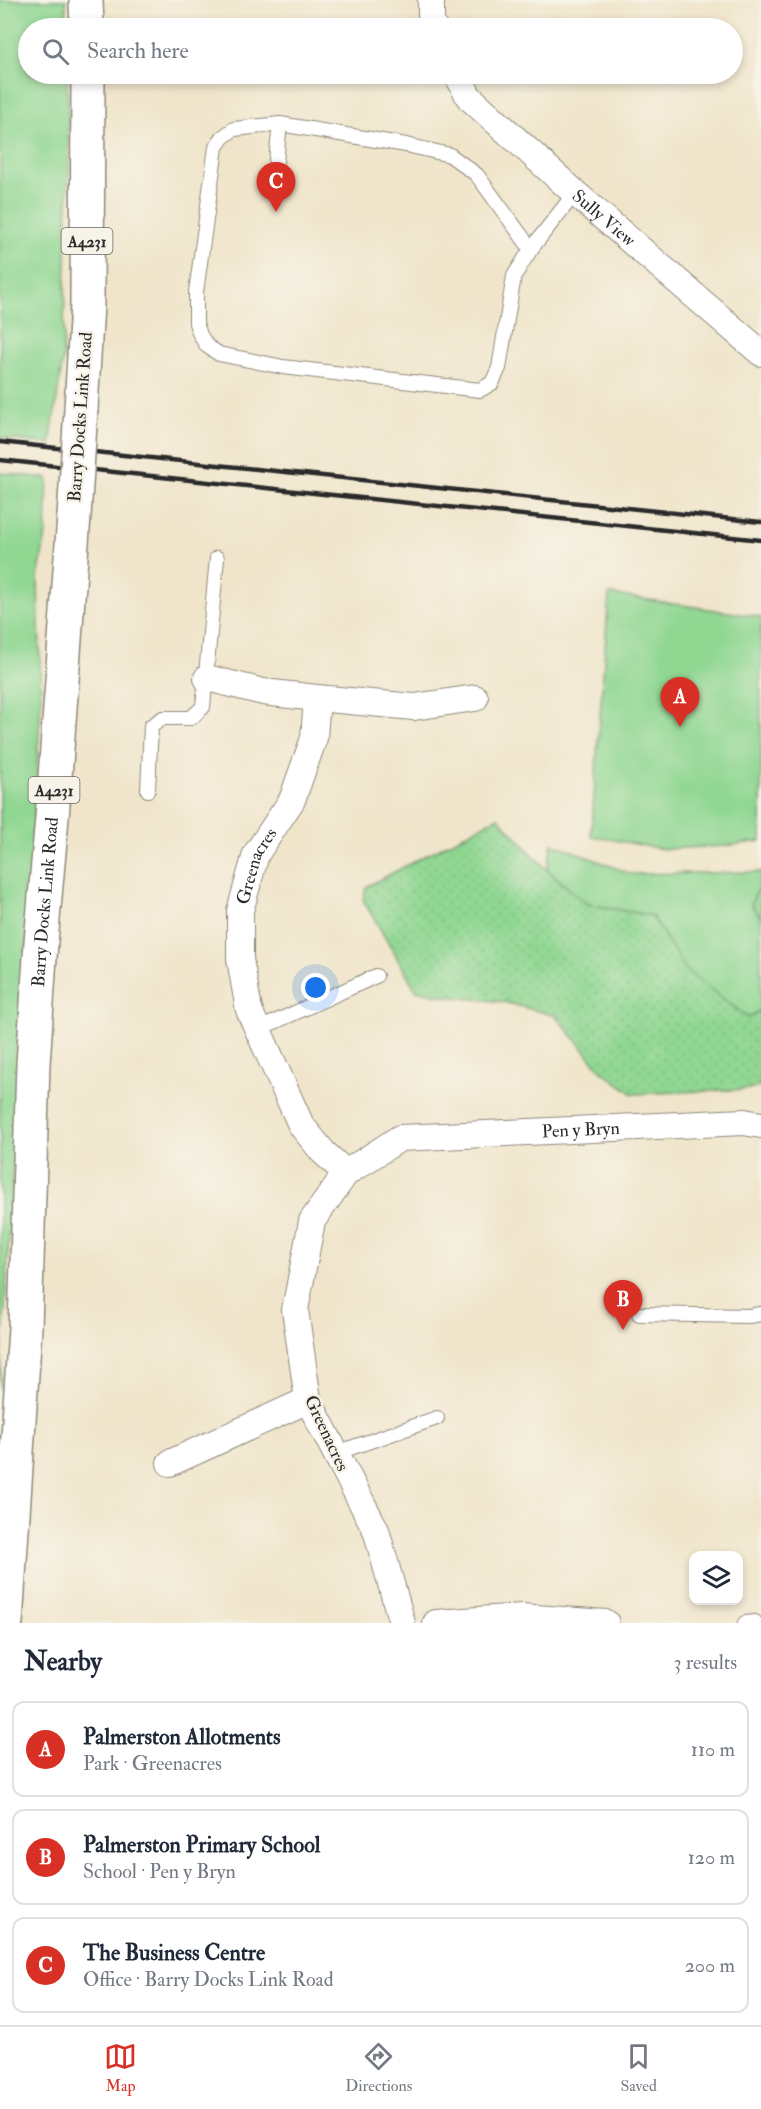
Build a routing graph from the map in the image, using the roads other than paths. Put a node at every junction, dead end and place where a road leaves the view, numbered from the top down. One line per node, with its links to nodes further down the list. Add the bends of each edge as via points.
1 (86, 0): 3 (main road)
2 (430, 0): 4 (street)
3 (87, 18)
4 (431, 18)
5 (88, 84): 29 (main road, Barry Docks Link Road / A4231, bridge, via 87,304 33,1064 25,1328)
6 (462, 84): 9 (street, Sully View, via 469,97)
7 (280, 123): 8 (lane); 10 (lane, via 450,155 477,175); 10 (lane, via 234,129 216,147 196,292 196,323 207,346 219,354 283,367 480,390 492,383 499,368 514,276)
8 (275, 170)
9 (574, 193): 10 (lane); 11 (street, Sully View)
10 (531, 249)
11 (761, 353)
12 (217, 558): 13 (lane)
13 (207, 678): 14 (street, via 263,692); 16 (lane, via 203,707 191,718 162,718 152,726)
14 (317, 698): 15 (street, via 414,707); 18 (street, Greenacres, via 314,738 292,800 256,854 240,911 240,959 249,1010)
15 (475, 698)
16 (148, 790)
17 (376, 976): 18 (lane)
18 (257, 1030): 21 (street, Greenacres, via 301,1125)
19 (761, 1125): 20 (street, Pen y Bryn, via 744,1122)
20 (400, 1138): 21 (street, Greenacres)
21 (346, 1173): 24 (street, Greenacres, via 312,1221 295,1310)
22 (639, 1314): 23 (lane)
23 (761, 1314)
24 (308, 1400): 26 (street, Greenacres); 27 (street)
25 (437, 1419): 26 (lane)
26 (336, 1453): 30 (street, Greenacres, via 376,1530)
27 (170, 1463)
28 (755, 1622): 33 (lane)
29 (6, 1623)
30 (402, 1623)
31 (436, 1623): 32 (street, via 521,1617)
32 (606, 1623)
33 (745, 1623)

